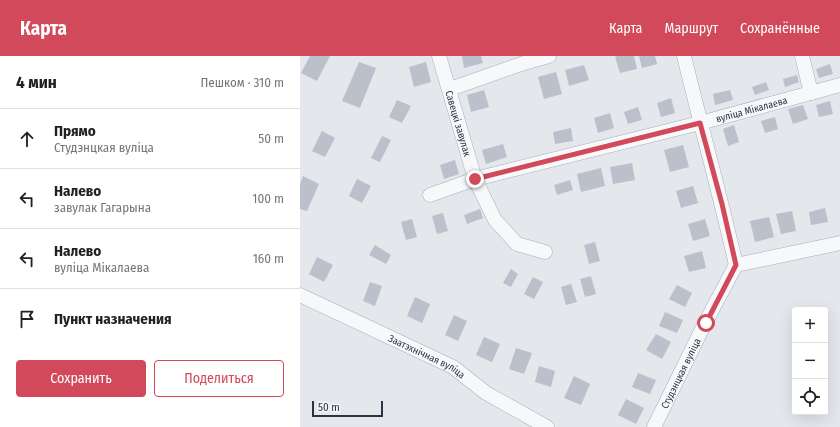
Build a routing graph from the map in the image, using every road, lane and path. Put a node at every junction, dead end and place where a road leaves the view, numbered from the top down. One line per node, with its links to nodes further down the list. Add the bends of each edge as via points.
1 (439, 56): 7 (street, Савецкі завулак)
2 (549, 56): 5 (street)
3 (684, 56): 9 (street)
4 (802, 56): 8 (street)
5 (524, 59): 7 (street)
6 (840, 86): 8 (street, вуліца Мікалаева)
7 (450, 89): 10 (street, Савецкі завулак)
8 (811, 93): 9 (street, вуліца Мікалаева)
9 (700, 123): 10 (street, вуліца Мікалаева); 14 (street)
10 (475, 179): 11 (street, вуліца Мікалаева); 13 (street, Савецкі завулак, via 495,220 517,244)
11 (430, 195)
12 (840, 243): 14 (street)
13 (545, 252)
14 (736, 265): 17 (street, Студэнцкая вуліца)
15 (300, 295): 16 (street, Заатэхнічная вуліца, via 453,367 486,393)
16 (547, 427)
17 (654, 427)

